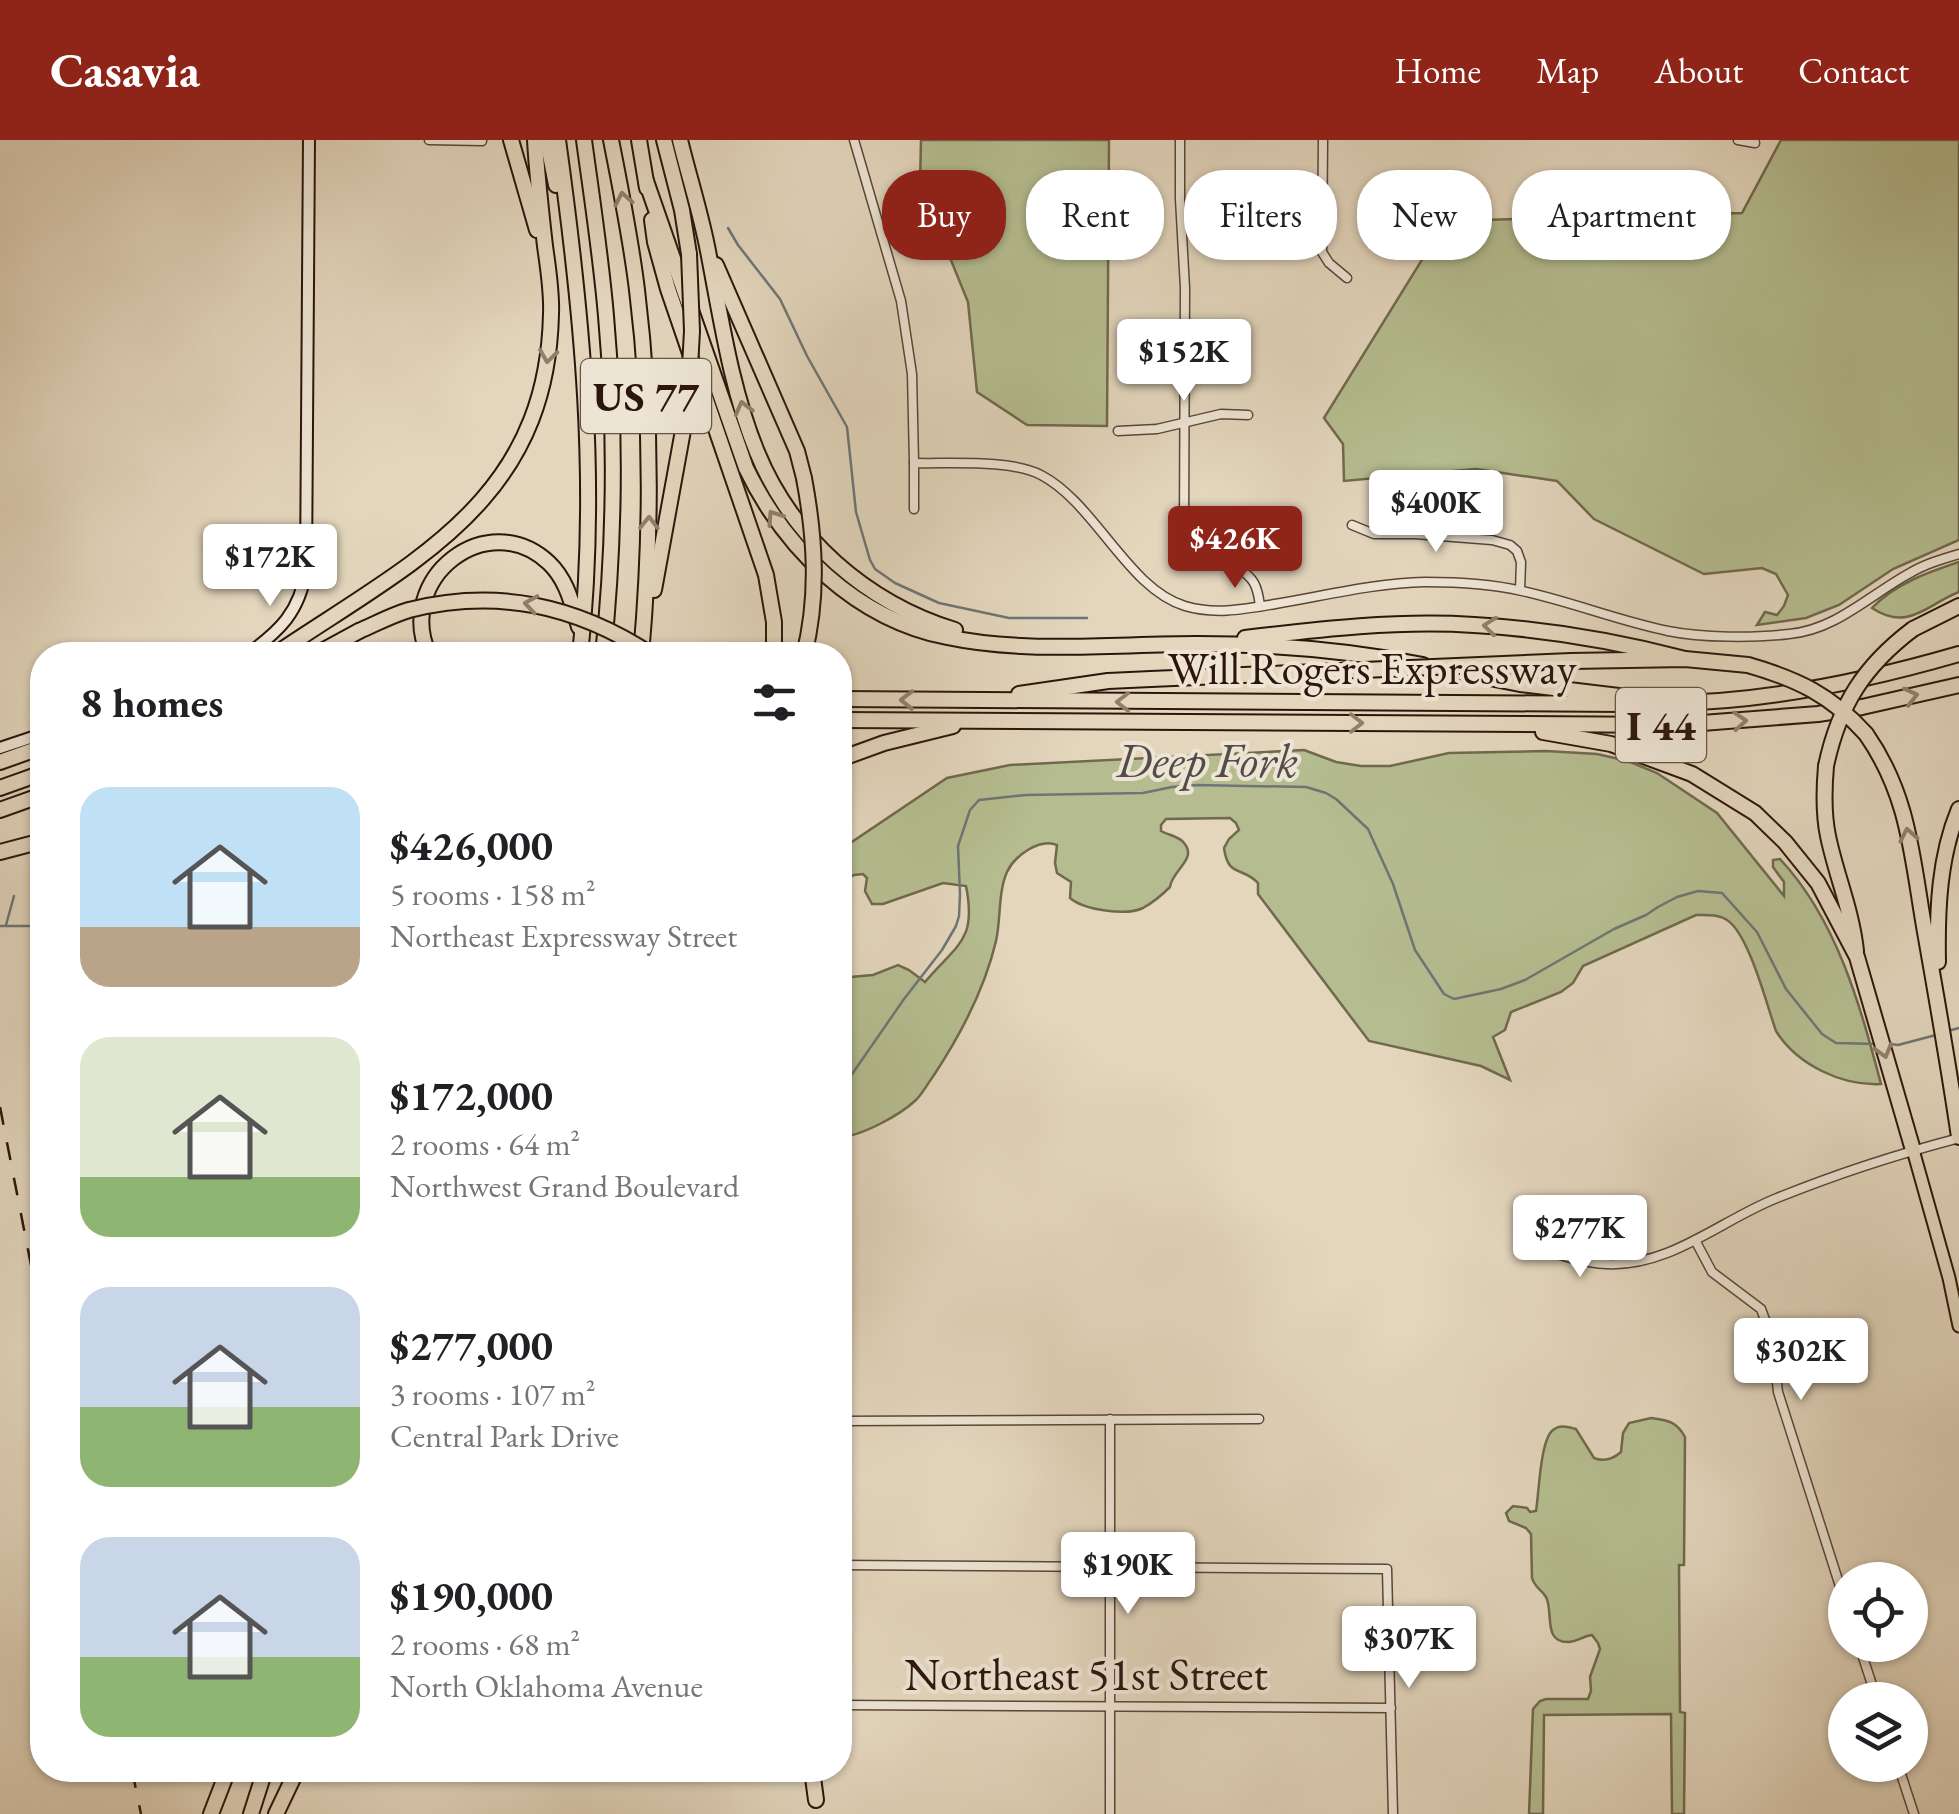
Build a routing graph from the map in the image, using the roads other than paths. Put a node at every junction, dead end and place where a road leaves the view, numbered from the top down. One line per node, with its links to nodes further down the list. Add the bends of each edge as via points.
1 (309, 140): 35 (street, via 306,570 296,608)
2 (430, 140): 3 (street)
3 (482, 140)
4 (511, 140): 21 (highway)
5 (534, 140): 21 (highway)
6 (547, 140): 22 (highway)
7 (558, 140): 22 (highway)
8 (584, 140): 40 (highway, US 77, via 612,400)
9 (612, 140): 42 (highway, US 77, one-way to 9, via 649,533 646,388)
10 (639, 140): 19 (highway)
11 (664, 140): 43 (highway, bridge, via 689,254 691,349 680,457)
12 (680, 140): 20 (highway)
13 (854, 140): 27 (street, via 902,300)
14 (1180, 140): 25 (street)
15 (1322, 140): 23 (street, via 1322,252)
16 (1738, 140): 17 (street)
17 (1756, 141): 18 (street)
18 (1750, 156)
19 (646, 180): 44 (highway, via 664,273 769,586); 46 (highway, one-way to 19, via 948,638 881,612 840,587 786,535 746,468)
20 (707, 246): 45 (highway, bridge, via 804,478 814,584); 46 (highway, one-way to 20, via 920,618 873,592 836,564 782,502 742,407)
21 (546, 259): 36 (highway, one-way to 36, via 552,310 545,376 509,465 489,495 435,547)
22 (575, 264): 34 (highway, via 588,437)
23 (1347, 278)
24 (1248, 415): 25 (street)
25 (1186, 423): 26 (street); 32 (street, via 1187,542 1246,572)
26 (1118, 431)
27 (914, 463): 28 (street); 32 (street, via 1013,466 1039,474 1064,491 1152,589 1184,606 1224,612)
28 (914, 509)
29 (1352, 525): 31 (street, via 1374,534 1510,545 1521,562)
30 (1959, 554): 31 (street, via 1792,634 1673,632)
31 (1520, 590): 32 (street, via 1424,582)
32 (1260, 606)
33 (1959, 606): 69 (highway, bridge, via 1927,620 1878,659 1837,726 1826,766 1825,819)
34 (582, 637): 38 (highway, via 568,590 550,564 519,546 485,544 458,554 429,584 420,625); 39 (highway)
35 (263, 642)
36 (293, 642)
37 (337, 642): 41 (highway, one-way to 37, bridge, via 551,608 476,600 404,611)
38 (425, 642)
39 (581, 642)
40 (604, 642)
41 (632, 642)
42 (642, 642)
43 (644, 642)
44 (774, 642)
45 (807, 642)
46 (998, 644): 47 (highway)
47 (1200, 644): 49 (highway, one-way to 47, via 1621,643 1473,625 1382,625); 53 (highway, via 1335,650 1520,684)
48 (1959, 654): 53 (highway, Will Rogers Expressway / I 44, via 1840,683)
49 (1685, 659): 52 (highway, bridge, via 1108,681); 70 (highway, one-way to 49, bridge, via 1904,812 1866,734 1792,678)
50 (1959, 685): 56 (highway, Will Rogers Expressway / I 44, one-way to 50, via 1746,721 1862,707)
51 (852, 699): 52 (highway, Will Rogers Expressway / I 44, one-way to 51)
52 (974, 701): 53 (highway, Will Rogers Expressway / I 44, one-way to 52)
53 (1678, 703)
54 (852, 720): 55 (highway, Will Rogers Expressway / I 44)
55 (978, 721): 56 (highway, Will Rogers Expressway / I 44, one-way to 56); 60 (highway)
56 (1503, 724): 69 (highway, via 1637,752 1729,795 1801,861)
57 (30, 738): 58 (street)
58 (0, 748)
59 (30, 751): 61 (highway)
60 (852, 755)
61 (0, 762)
62 (30, 777): 63 (highway)
63 (0, 788)
64 (30, 799): 66 (highway)
65 (1959, 809): 70 (highway, via 1939,896)
66 (0, 810)
67 (30, 845): 68 (highway)
68 (0, 852)
69 (1857, 958): 72 (highway, one-way to 72)
70 (1940, 1007): 71 (highway)
71 (1959, 1138): 72 (street)
72 (1913, 1150): 73 (street, via 1774,1199); 75 (main road)
73 (1695, 1240): 74 (street, via 1635,1263 1608,1264); 79 (street, via 1712,1272 1760,1309 1778,1392)
74 (1532, 1246)
75 (1959, 1326)
76 (1110, 1420): 77 (street); 78 (street); 81 (street)
77 (1259, 1420)
78 (852, 1422)
79 (1832, 1562)
80 (852, 1565): 81 (street)
81 (1109, 1566): 83 (street); 84 (street, via 1387,1568)
82 (852, 1705): 83 (street, Northeast 51st Street)
83 (1110, 1707): 84 (street, Northeast 51st Street); 94 (street)
84 (1391, 1708): 95 (street)
85 (223, 1782): 91 (highway)
86 (261, 1782): 92 (highway)
87 (291, 1782): 93 (highway)
88 (815, 1782): 90 (highway)
89 (1904, 1782): 96 (street)
90 (816, 1807)
91 (211, 1814)
92 (251, 1814)
93 (276, 1814)
94 (1110, 1814)
95 (1393, 1814)
96 (1914, 1814)

